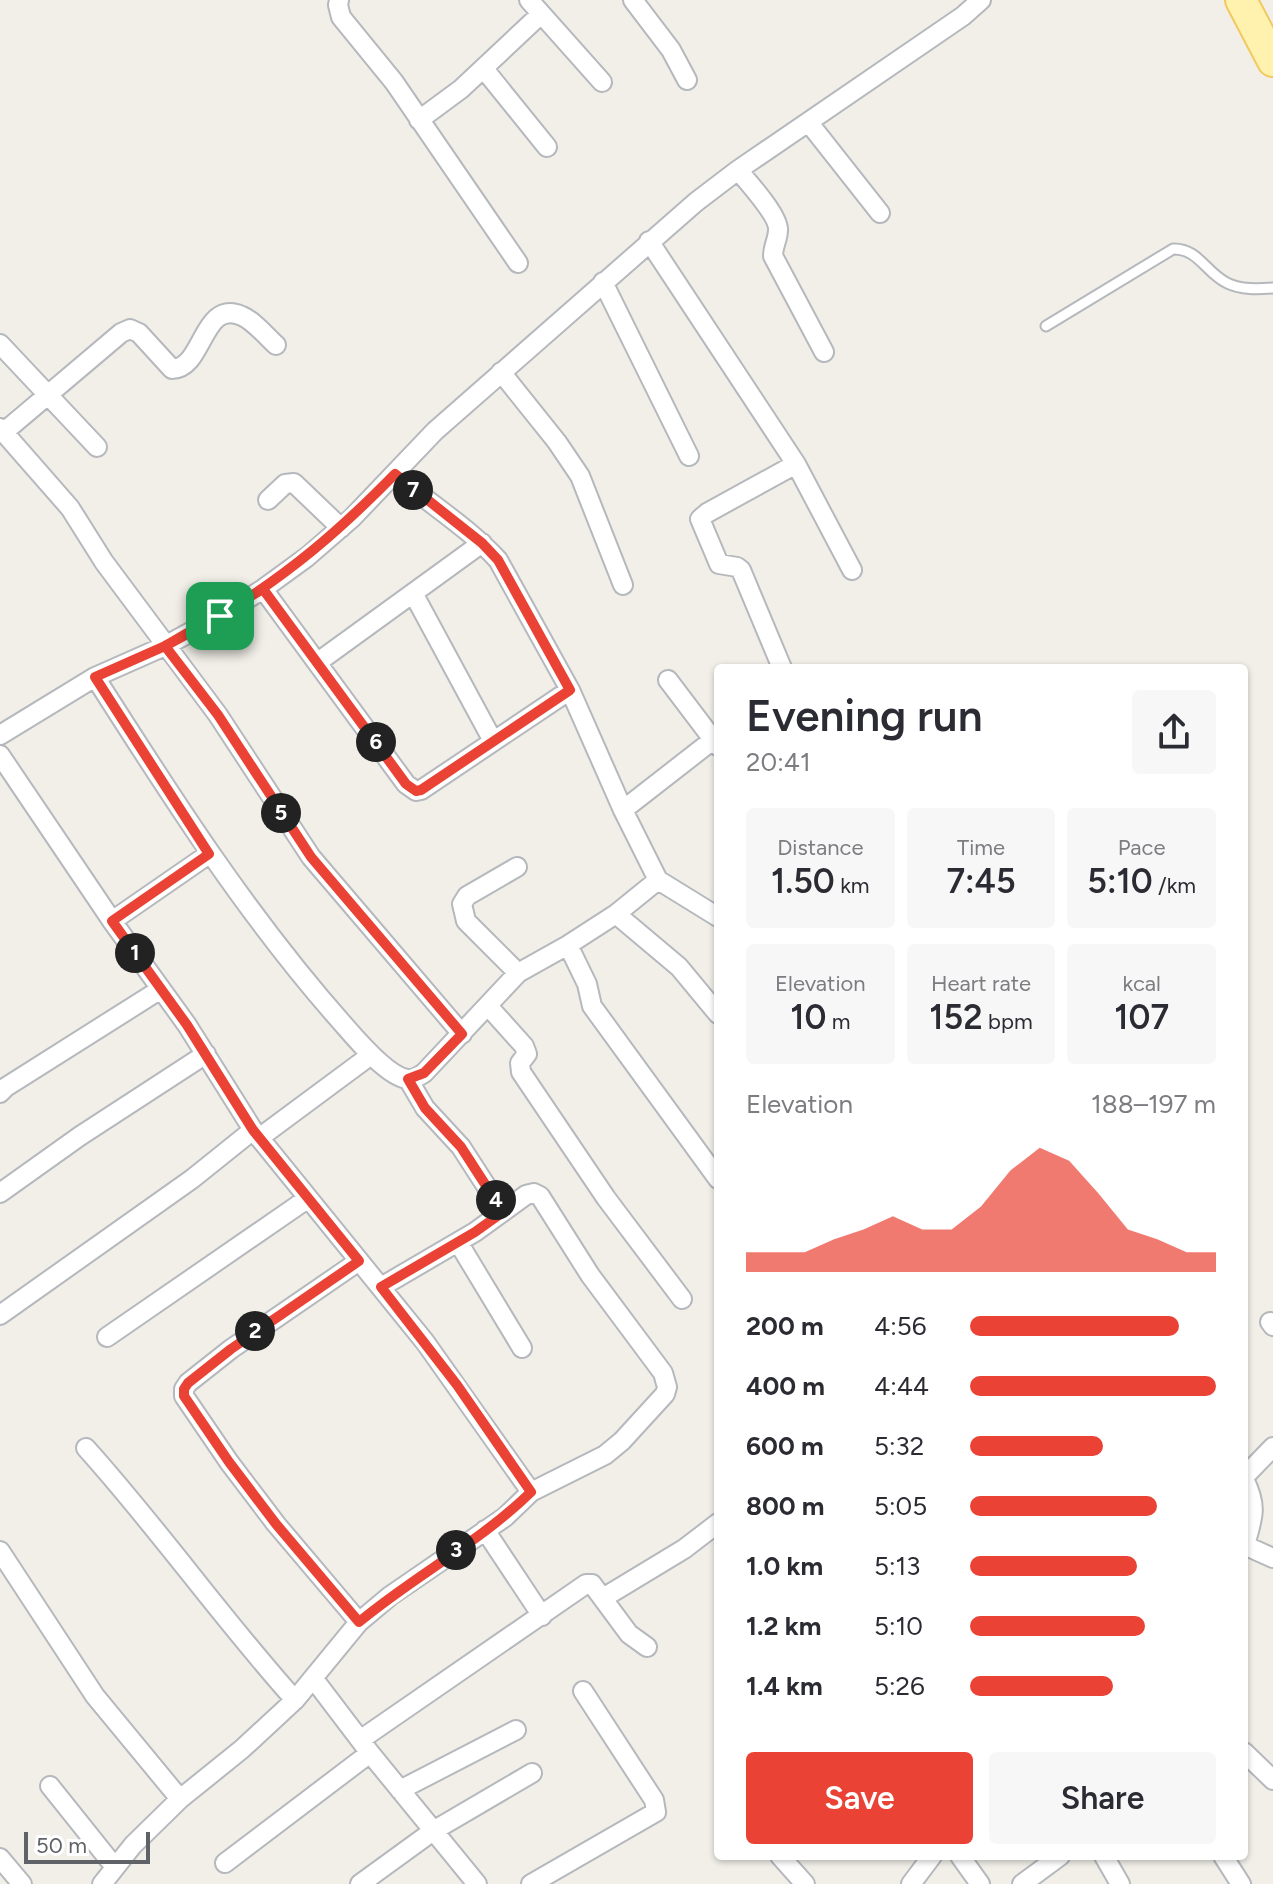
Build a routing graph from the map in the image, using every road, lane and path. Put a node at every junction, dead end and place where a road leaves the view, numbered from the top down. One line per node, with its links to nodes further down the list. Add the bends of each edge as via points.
1 (339, 0): 12 (street, via 341,17)
2 (633, 0): 10 (street)
3 (981, 0): 13 (street)
4 (1241, 0): 8 (main road)
5 (1259, 0): 7 (main road)
6 (535, 7): 9 (street); 11 (street)
7 (1273, 27)
8 (1273, 61)
9 (484, 69): 12 (street); 14 (street)
10 (687, 80)
11 (602, 82)
12 (419, 120): 18 (street)
13 (809, 123): 15 (street); 16 (street)
14 (547, 147)
15 (738, 170): 17 (street); 24 (street, via 775,219 773,256)
16 (880, 213)
17 (649, 241): 19 (street); 30 (street)
18 (518, 263)
19 (603, 282): 25 (street); 29 (street)
20 (1273, 288): 21 (lane, via 1226,283 1194,254 1173,249)
21 (1046, 326)
22 (0, 344): 26 (street)
23 (276, 345): 26 (street, via 235,313 209,325 188,364 172,369 130,329)
24 (824, 352)
25 (501, 372): 31 (street); 36 (street, via 580,476)
26 (47, 395): 27 (street); 28 (street)
27 (2, 430): 39 (street, via 70,508)
28 (97, 447)
29 (689, 456)
30 (796, 464): 35 (street); 41 (street, via 700,519 719,564 741,570)
31 (395, 474): 33 (street); 34 (street)
32 (268, 500): 33 (street, via 285,484 294,483)
33 (341, 528): 37 (street)
34 (482, 543): 38 (street); 44 (street, via 512,583)
35 (852, 570)
36 (623, 585)
37 (263, 589): 39 (street); 40 (street)
38 (413, 593): 40 (street); 47 (street)
39 (165, 646): 42 (street); 62 (street, via 226,727 311,857)
40 (318, 662): 47 (street, via 411,788 421,790)
41 (780, 664)
42 (95, 677): 45 (street); 51 (street)
43 (668, 680): 46 (street)
44 (570, 690): 47 (street); 50 (street)
45 (0, 735)
46 (714, 738)
47 (493, 741)
48 (714, 742): 50 (street)
49 (0, 755): 56 (street)
50 (623, 810): 53 (street)
51 (209, 854): 56 (street); 64 (street, via 272,940)
52 (517, 867): 58 (street, via 462,904 466,921)
53 (658, 880): 54 (street); 55 (street)
54 (616, 914): 57 (street); 61 (street, via 679,967)
55 (714, 915)
56 (112, 921): 59 (street)
57 (568, 945): 58 (street); 68 (street, via 592,1006)
58 (518, 973): 60 (street)
59 (161, 989): 63 (street); 66 (street)
60 (488, 1006): 62 (street); 75 (street, via 524,1046 521,1072)
61 (714, 1009)
62 (462, 1034): 65 (street, via 424,1073)
63 (206, 1054): 67 (street); 69 (street)
64 (371, 1055): 65 (street); 67 (street)
65 (408, 1079): 71 (street)
66 (0, 1093)
67 (256, 1134): 70 (street); 76 (street)
68 (714, 1174)
69 (0, 1193)
70 (307, 1199): 73 (street); 77 (street)
71 (503, 1212): 72 (street); 83 (street, via 526,1195 540,1196 590,1275 663,1373 667,1387 605,1455)
72 (458, 1242): 74 (street); 78 (street)
73 (359, 1261): 74 (street); 92 (street, via 231,1349 188,1383 184,1396 267,1511)
74 (381, 1287): 83 (street)
75 (682, 1299)
76 (0, 1315)
77 (107, 1337)
78 (522, 1348)
79 (1273, 1447): 81 (street)
80 (86, 1448): 96 (street)
81 (1248, 1474)
82 (1248, 1486): 86 (street, via 1254,1507)
83 (531, 1492): 85 (street)
84 (714, 1526): 90 (street)
85 (485, 1530): 91 (street); 92 (street)
86 (1248, 1530)
87 (1248, 1547): 89 (street)
88 (0, 1551): 104 (street, via 95,1696)
89 (1273, 1558)
90 (603, 1598): 91 (street, via 586,1584); 93 (street, via 629,1634)
91 (542, 1616): 98 (street)
92 (359, 1622): 94 (street)
93 (647, 1647)
94 (313, 1678): 96 (street); 98 (street)
95 (583, 1691): 118 (street, via 654,1800 656,1812)
96 (295, 1700): 104 (street)
97 (516, 1730): 103 (street)
98 (365, 1746): 103 (street); 113 (street)
99 (1248, 1756): 101 (street)
100 (532, 1773): 105 (street)
101 (1273, 1780)
102 (50, 1786): 114 (street)
103 (400, 1790): 105 (street)
104 (180, 1799): 114 (street)
105 (433, 1831): 116 (street); 117 (street)
106 (0, 1858): 115 (street)
107 (784, 1860): 119 (street)
108 (929, 1860): 120 (street)
109 (963, 1860): 121 (street)
110 (1055, 1860): 122 (street)
111 (1106, 1860): 123 (street)
112 (1226, 1860): 124 (street)
113 (225, 1863)
114 (108, 1878)
115 (22, 1884)
116 (360, 1884)
117 (477, 1884)
118 (531, 1884)
119 (805, 1884)
120 (911, 1884)
121 (980, 1884)
122 (1022, 1884)
123 (1120, 1884)
124 (1241, 1884)

